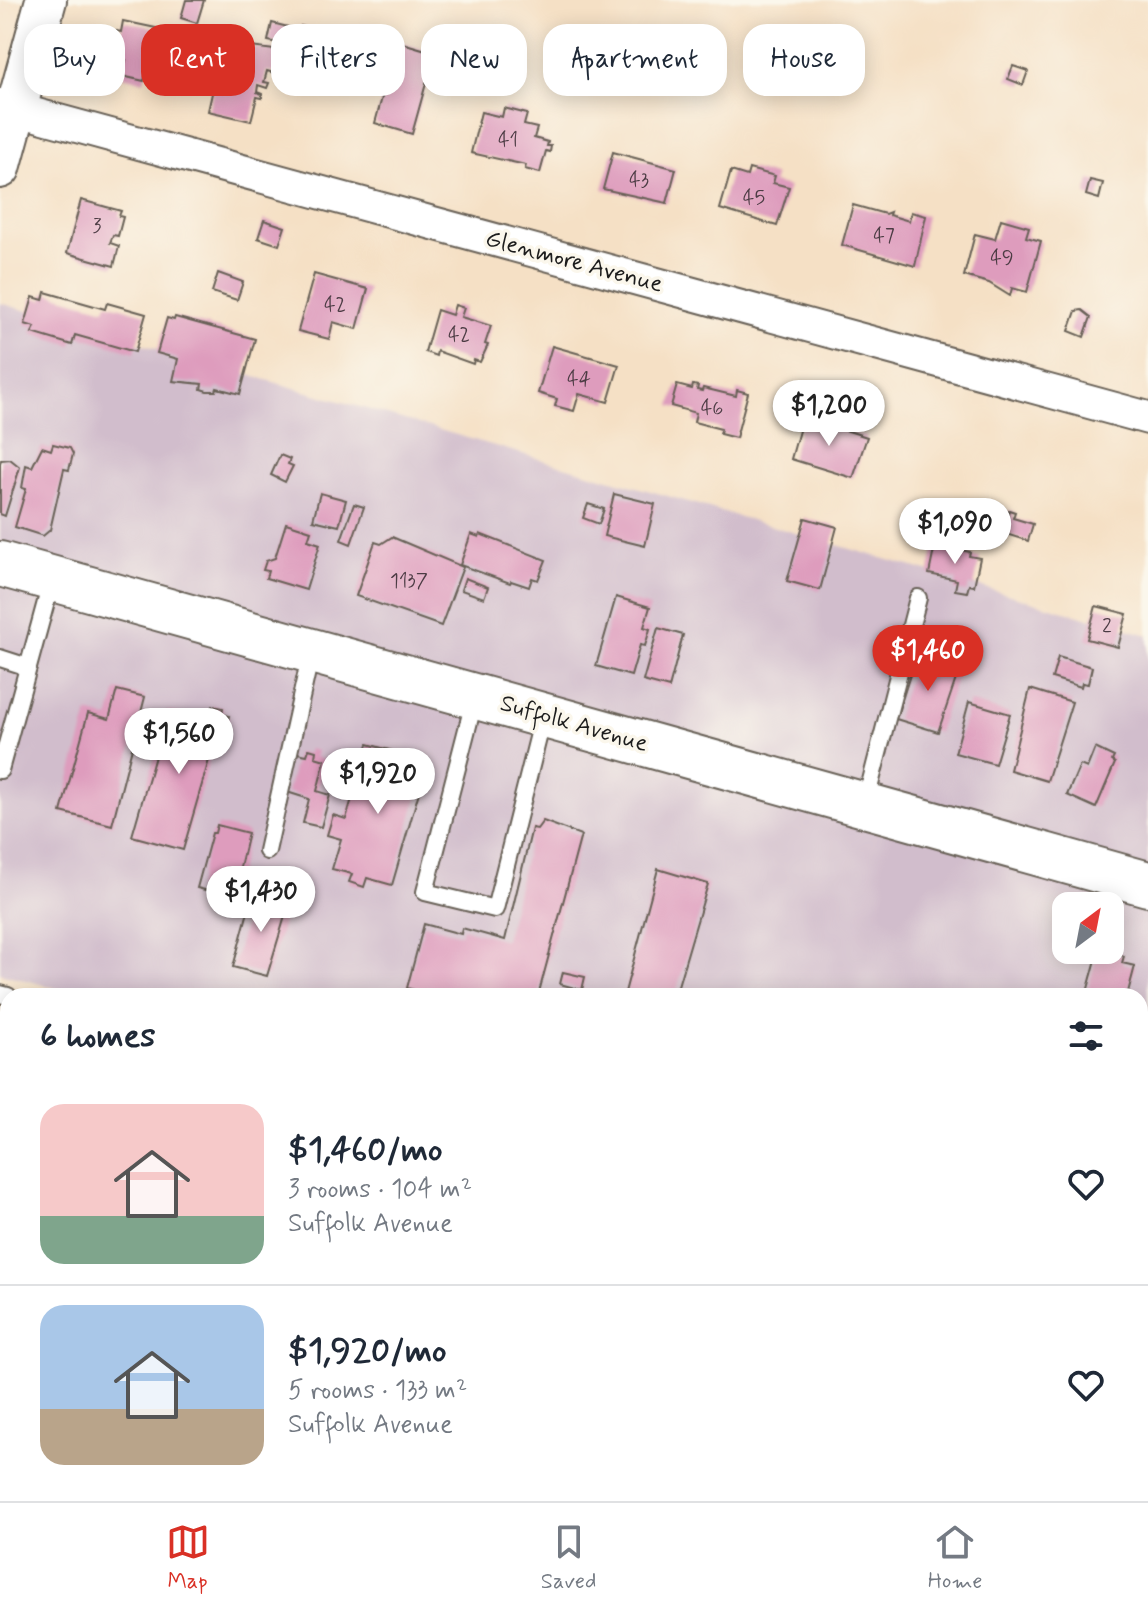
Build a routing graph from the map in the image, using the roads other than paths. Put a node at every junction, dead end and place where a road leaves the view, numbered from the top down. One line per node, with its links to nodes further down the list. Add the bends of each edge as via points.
1 (46, 0): 2 (street)
2 (8, 108): 3 (street); 4 (street, Glenmore Avenue)
3 (0, 168)
4 (1148, 418)
5 (0, 564): 6 (main road, Suffolk Avenue)
6 (53, 579): 8 (main road, Suffolk Avenue); 10 (lane)
7 (918, 598): 14 (lane)
8 (312, 651): 11 (main road, Suffolk Avenue); 15 (lane)
9 (0, 658): 10 (lane)
10 (28, 667): 13 (lane)
11 (475, 697): 12 (main road, Suffolk Avenue); 12 (lane, via 425,892 495,909)
12 (544, 716): 14 (main road, Suffolk Avenue)
13 (0, 770)
14 (865, 805): 16 (main road, Suffolk Avenue)
15 (267, 851)
16 (1148, 884)

